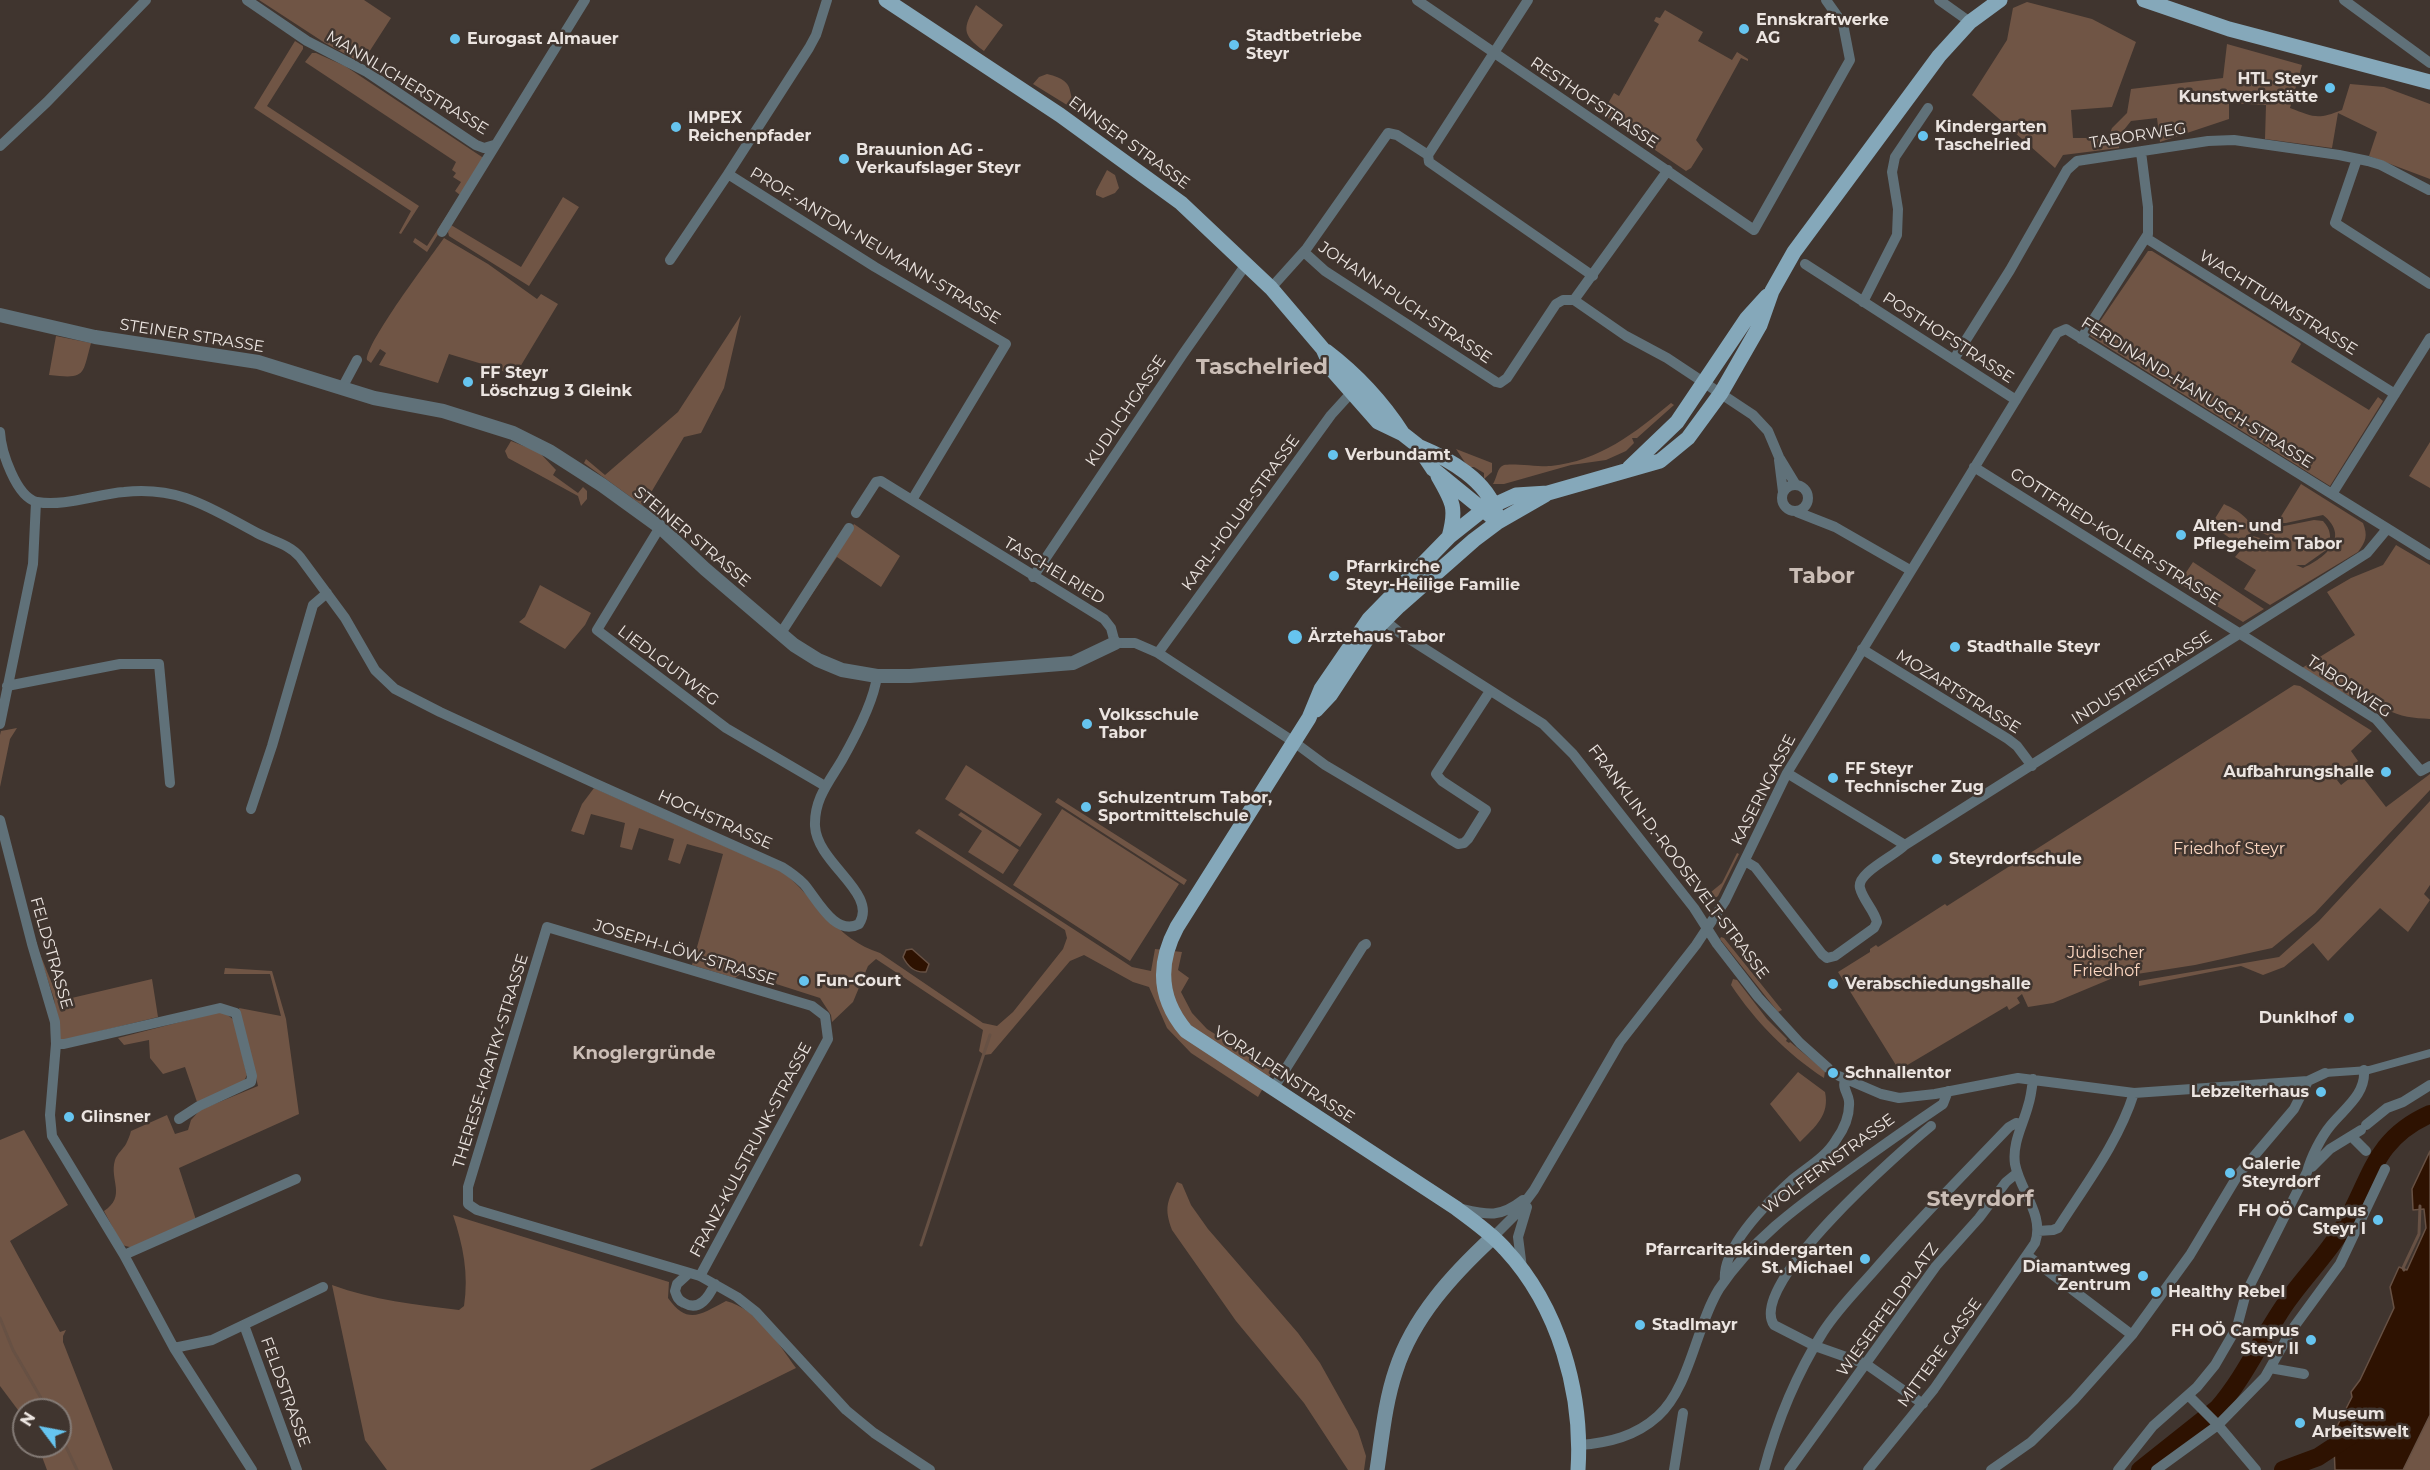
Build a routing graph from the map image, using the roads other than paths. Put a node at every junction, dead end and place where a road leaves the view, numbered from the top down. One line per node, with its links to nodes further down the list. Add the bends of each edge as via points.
1 (146, 0): 19 (street)
2 (247, 0): 18 (street, MANNLICHERSTRASSE, via 307,41 367,72 476,145)
3 (585, 0): 18 (street)
4 (827, 0): 24 (street, PROF.-ANTON-NEUMANN-STRASSE, via 809,48)
5 (885, 0): 30 (main road, ENNSER STRASSE, via 1137,170 1181,203)
6 (1417, 0): 14 (street, RESTHOFSTRASSE)
7 (1528, 0): 14 (street)
8 (1826, 0): 23 (street, RESTHOFSTRASSE, via 1843,24 1850,60 1754,230)
9 (1939, 0): 13 (street)
10 (2000, 0): 13 (main road)
11 (2144, 0): 16 (main road, via 2229,29)
12 (2344, 0): 15 (street)
13 (1970, 22): 35 (main road, via 1940,56 1794,252)
14 (1494, 54): 21 (street); 23 (street, RESTHOFSTRASSE)
15 (2430, 63)
16 (2430, 82)
17 (1928, 108): 37 (street, POSTHOFSTRASSE, via 1895,157 1892,172 1898,209 1897,235)
18 (494, 145): 26 (street)
19 (0, 146)
20 (2141, 152): 22 (street, TABORWEG, via 2234,140); 27 (street, via 2149,227); 42 (street, TABORWEG, via 2072,164)
21 (1428, 155): 28 (street, via 1388,133); 32 (street, via 1429,162)
22 (2357, 159): 25 (street, TABORWEG, via 2381,165); 33 (street, via 2335,223)
23 (1668, 170): 32 (street, JOHANN-PUCH-STRASSE)
24 (728, 174): 29 (street, PROF.-ANTON-NEUMANN-STRASSE); 61 (street, PROF.-ANTON-NEUMANN-STRASSE, via 1006,344)
25 (2429, 190)
26 (442, 232)
27 (2146, 238): 40 (street); 48 (street, WACHTTURMSTRASSE)
28 (1304, 252): 34 (street); 36 (street, JOHANN-PUCH-STRASSE, via 1326,271 1500,383 1508,378 1556,304)
29 (670, 260)
30 (1247, 263): 34 (main road, ENNSER STRASSE); 75 (street, KUDLICHGASSE)
31 (1805, 264): 37 (street, POSTHOFSTRASSE)
32 (1593, 276): 36 (street, JOHANN-PUCH-STRASSE)
33 (2430, 284)
34 (1272, 288): 41 (main road, ENNSER STRASSE)
35 (1772, 291): 44 (main road, via 1747,318); 47 (main road, via 1760,325)
36 (1574, 300): 44 (street)
37 (1863, 302): 42 (street, POSTHOFSTRASSE)
38 (0, 315): 45 (street, STEINER STRASSE, via 95,337 247,359)
39 (2430, 338): 48 (street)
40 (2081, 339): 49 (street, FERDINAND-HANUSCH-STRASSE, via 2066,329 2057,333); 60 (street, FERDINAND-HANUSCH-STRASSE)
41 (1323, 349): 46 (main road, ENNSER STRASSE, via 1333,371); 51 (main road, ENNSER STRASSE, via 1343,364 1391,415)
42 (1954, 359): 49 (street, POSTHOFSTRASSE)
43 (357, 360): 45 (street)
44 (1705, 383): 47 (street); 55 (main road, via 1677,422)
45 (342, 388): 68 (street, STEINER STRASSE, via 480,421 527,439 577,468)
46 (1351, 393): 51 (main road, ENNSER STRASSE, via 1378,422); 82 (street, KARL-HOLUB-STRASSE)
47 (1721, 393): 53 (street, via 1764,425); 55 (main road, via 1675,450 1660,461)
48 (2395, 393): 60 (street)
49 (2016, 400): 54 (street, KASERNGASSE)
50 (0, 432): 62 (street, via 5,458 18,484)
51 (1403, 434): 52 (main road, ENNSER STRASSE)
52 (1417, 446): 56 (main road, ENNSER STRASSE); 64 (main road, ENNSER STRASSE, via 1442,457 1482,487)
53 (1779, 457): 57 (street); 58 (street)
54 (1974, 467): 74 (street, KASERNGASSE); 79 (street, GOTTFRIED-KOLLER-STRASSE)
55 (1629, 468): 59 (main road)
56 (1433, 469): 64 (main road, ENNSER STRASSE); 72 (main road, via 1454,507)
57 (1796, 485): 58 (street); 63 (street, via 1806,492)
58 (1783, 492): 65 (street, via 1782,504)
59 (1548, 493): 64 (main road, via 1516,495); 67 (main road)
60 (2332, 494): 71 (street, FERDINAND-HANUSCH-STRASSE)
61 (912, 500): 66 (street, TASCHELRIED, via 879,481); 75 (street, TASCHELRIED)
62 (36, 502): 76 (street, HOCHSTRASSE, via 124,492 178,495 216,509 291,548); 84 (street, via 33,564)
63 (1808, 502): 65 (street); 69 (street)
64 (1488, 507): 67 (main road, ENNSER STRASSE); 72 (main road)
65 (1797, 512): 69 (street)
66 (856, 513)
67 (1498, 522): 77 (main road)
68 (660, 527): 78 (street, STEINER STRASSE); 93 (street, LIEDLGUTWEG, via 597,630 726,728)
69 (1835, 527): 74 (street)
70 (849, 528): 78 (street)
71 (2387, 529): 73 (street, FERDINAND-HANUSCH-STRASSE); 79 (street, INDUSTRIESTRASSE, via 2367,553)
72 (1449, 537): 86 (main road, via 1369,619 1321,689)
73 (2430, 555)
74 (1911, 570): 81 (street, KASERNGASSE)
75 (1033, 577): 80 (street, TASCHELRIED, via 1104,619)
76 (327, 593): 93 (street, HOCHSTRASSE, via 375,670 395,689 782,867 802,883 836,922 851,927 863,918 864,907 817,840 816,811); 94 (street, via 313,605)
77 (1384, 620): 85 (street, FRANKLIN-D.-ROOSEVELT-STRASSE); 86 (main road)
78 (781, 633): 83 (street, STEINER STRASSE, via 830,666)
79 (2239, 634): 89 (street, INDUSTRIESTRASSE); 90 (street, TABORWEG, via 2382,724 2421,771)
80 (1115, 643): 82 (street, via 1136,644); 83 (street, STEINER STRASSE, via 1072,663 944,674)
81 (1862, 649): 89 (street, MOZARTSTRASSE, via 2008,739); 91 (street, KASERNGASSE)
82 (1158, 653): 88 (street)
83 (877, 675): 93 (street, HOCHSTRASSE, via 874,691 848,748)
84 (7, 686): 87 (street); 92 (street, via 120,664 159,664)
85 (1490, 691): 88 (street, via 1436,776 1486,810 1464,843 1445,837); 99 (street, FRANKLIN-D.-ROOSEVELT-STRASSE, via 1543,724 1574,754)
86 (1309, 718): 88 (main road)
87 (0, 724)
88 (1294, 742): 110 (main road, VORALPENSTRASSE, via 1177,927 1162,971 1168,1002 1186,1031)
89 (2032, 766): 96 (street, INDUSTRIESTRASSE)
90 (2430, 766)
91 (1787, 773): 96 (street); 97 (street, KASERNGASSE)
92 (170, 783)
93 (825, 786)
94 (251, 809)
95 (0, 820): 102 (street, FELDSTRASSE, via 52,1009)
96 (1905, 844): 97 (street, INDUSTRIESTRASSE, via 1861,879 1860,890 1876,918 1874,928 1827,958 1755,867)
97 (1745, 861): 99 (street, KASERNGASSE)
98 (547, 927): 101 (street, JOSEPH-LÖW-STRASSE, via 812,1006 825,1016); 129 (street, THERESE-KRATKY-STRASSE, via 468,1187 468,1204 477,1210)
99 (1707, 928): 104 (street, FRANKLIN-D.-ROOSEVELT-STRASSE, via 1769,1011); 122 (street, KASERNGASSE, via 1620,1042)
100 (1366, 944): 110 (street)
101 (828, 1039): 130 (street, FRANZ-KULSTRUNK-STRASSE)
102 (56, 1044): 113 (street, via 220,1008 236,1012 251,1082); 127 (street, FELDSTRASSE, via 52,1136)
103 (2430, 1053): 105 (street)
104 (1828, 1068)
105 (2364, 1070): 106 (street); 119 (street, via 2362,1089 2326,1131)
106 (2325, 1073): 108 (street)
107 (2033, 1078): 111 (street, via 2003,1079); 112 (street); 114 (street)
108 (2308, 1081): 112 (street); 135 (street, via 2294,1109 2238,1175 2190,1255)
109 (2430, 1085): 116 (street, via 2387,1108)
110 (1273, 1089): 123 (main road, VORALPENSTRASSE)
111 (1948, 1091): 131 (street, WOLFERNSTRASSE, via 1942,1104 1771,1228); 131 (street, via 1899,1098 1842,1078 1849,1104 1846,1121 1829,1150 1781,1190 1745,1231 1728,1260)
112 (2134, 1093): 124 (street, via 2110,1149 2064,1219 2056,1230)
113 (179, 1119)
114 (2021, 1124): 120 (street, via 2015,1147); 136 (street, WIESERFELDPLATZ, via 2009,1127 1903,1236 1839,1310)
115 (1931, 1126): 136 (street, via 1842,1207 1785,1279 1773,1305 1772,1323)
116 (2359, 1131): 117 (street); 119 (street, via 2330,1149)
117 (2366, 1151)
118 (2385, 1169): 139 (street, via 2340,1264 2291,1331)
119 (2307, 1172): 141 (street, via 2246,1293 2237,1327 2205,1379)
120 (2017, 1173): 124 (street, via 2034,1211); 138 (street, WIESERFELDPLATZ, via 1936,1266)
121 (296, 1179): 127 (street)
122 (1534, 1190): 123 (street, KASERNGASSE, via 1501,1213 1491,1215); 125 (street, KASERNGASSE); 128 (street, KASERNGASSE, via 1518,1237)
123 (1456, 1208): 125 (main road, VORALPENSTRASSE)
124 (2038, 1231): 126 (street)
125 (1493, 1237): 128 (main road, VORALPENSTRASSE); 150 (main road, via 1444,1287 1404,1350 1391,1387)
126 (2030, 1253): 135 (street); 142 (street, MITTERE GASSE)
127 (124, 1255): 137 (street, FELDSTRASSE)
128 (1522, 1270): 145 (main road, VORALPENSTRASSE, via 1555,1329 1573,1389)
129 (689, 1273): 130 (street); 132 (street, via 675,1291 686,1304 699,1304)
130 (700, 1276): 132 (street)
131 (1725, 1281): 145 (street, WOLFERNSTRASSE, via 1709,1307 1688,1366 1660,1414 1626,1437)
132 (715, 1284): 149 (street, via 756,1312 846,1410)
133 (323, 1287): 134 (street, FELDSTRASSE)
134 (244, 1325): 137 (street, FELDSTRASSE, via 212,1340); 148 (street, FELDSTRASSE)
135 (2132, 1335): 156 (street, via 2031,1442)
136 (1815, 1346): 138 (street); 153 (street, WIESERFELDPLATZ, via 1785,1404)
137 (174, 1348): 147 (street, FELDSTRASSE)
138 (1866, 1365): 142 (street); 154 (street, WIESERFELDPLATZ)
139 (2270, 1368): 140 (street); 144 (street, via 2256,1388)
140 (2304, 1374)
141 (2188, 1395): 144 (street); 157 (street, via 2153,1426)
142 (1923, 1404): 155 (street, MITTERE GASSE)
143 (1683, 1413): 152 (street)
144 (2216, 1423): 146 (street); 158 (street)
145 (1579, 1445): 151 (main road, VORALPENSTRASSE)
146 (2255, 1468)
147 (252, 1470)
148 (297, 1470)
149 (930, 1470)
150 (1377, 1470)
151 (1578, 1470)
152 (1674, 1470)
153 (1764, 1470)
154 (1789, 1470)
155 (1868, 1470)
156 (1992, 1470)
157 (2118, 1470)
158 (2157, 1470)

